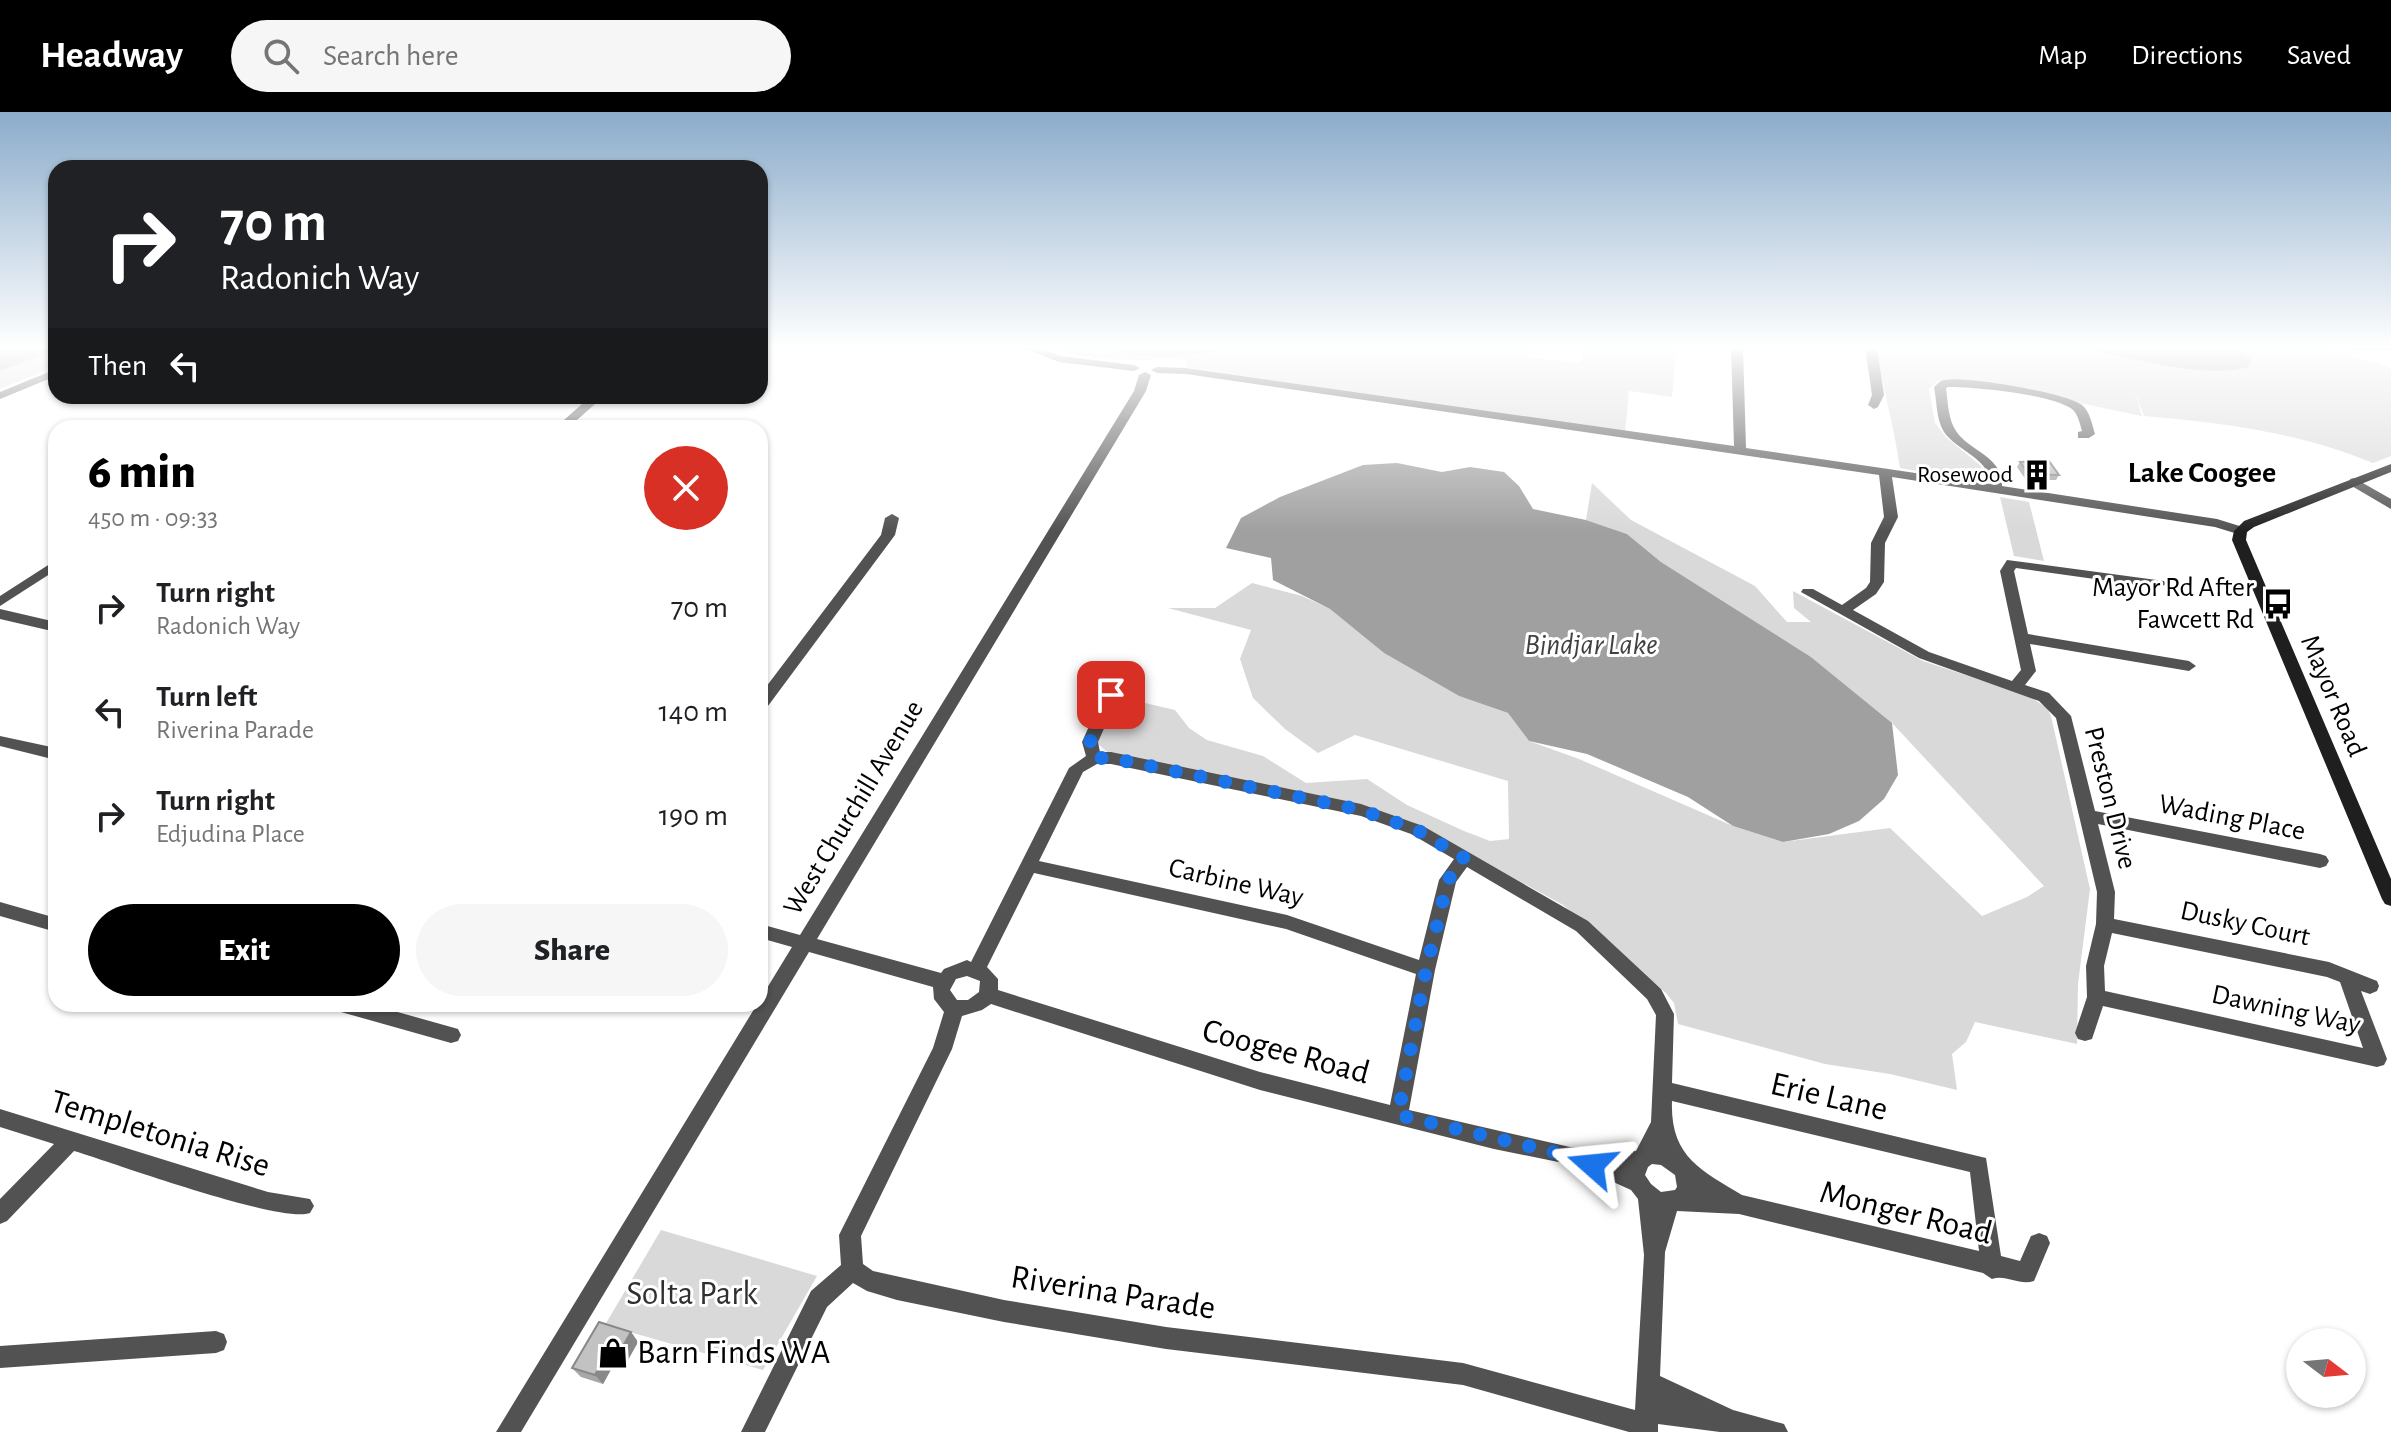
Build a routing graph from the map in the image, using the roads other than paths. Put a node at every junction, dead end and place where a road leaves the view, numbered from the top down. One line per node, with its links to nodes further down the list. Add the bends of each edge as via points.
1 (1129, 409): 39 (street, West Churchill Avenue)
2 (1450, 409): 7 (street)
3 (1739, 409): 7 (street)
4 (1944, 409): 11 (street, via 1948,427 1992,467)
5 (2078, 409): 6 (street, via 2089,434)
6 (2082, 435)
7 (1740, 450): 9 (street)
8 (2391, 468): 10 (main road)
9 (1885, 475): 11 (street); 19 (street, via 1891,517 1878,543 1877,582)
10 (2354, 482): 12 (street); 14 (main road)
11 (1996, 488): 14 (street)
12 (2391, 505)
13 (892, 518): 25 (street, via 888,535)
14 (2241, 531): 34 (main road, Mayor Road, via 2246,563)
15 (48, 569): 18 (street)
16 (2159, 584): 22 (street, via 2012,563 2007,571)
17 (1808, 592): 19 (street, Preston Drive)
18 (0, 602)
19 (1842, 611): 24 (street, Preston Drive, via 1924,655)
20 (0, 614): 21 (street)
21 (48, 625)
22 (2021, 638): 23 (street); 24 (street, via 2029,671)
23 (2189, 666)
24 (2016, 686): 30 (street, Preston Drive, via 2044,697 2063,716)
25 (768, 691)
26 (1111, 695): 29 (street, via 1090,742)
27 (0, 741): 28 (street)
28 (48, 752)
29 (1094, 758): 31 (street, via 1361,810 1417,830); 33 (street, via 1077,768)
30 (2087, 816): 32 (street, Wading Place); 37 (street, Preston Drive, via 2106,892)
31 (1464, 858): 41 (street, via 1448,880); 53 (street, via 1582,926 1654,994 1665,1014)
32 (2320, 861)
33 (1029, 865): 40 (street); 41 (street, Carbine Way, via 1287,922)
34 (2391, 899)
35 (4, 915): 36 (street)
36 (48, 923)
37 (2105, 924): 42 (street, Dusky Court); 46 (street, Preston Drive, via 2095,966)
38 (768, 933): 39 (street)
39 (803, 941): 43 (street); 47 (street, West Churchill Avenue)
40 (977, 969): 43 (street, via 960,970); 45 (street, via 989,979)
41 (1426, 970): 54 (street)
42 (2347, 977): 44 (street, Dusky Court); 46 (street, Dawning Way, via 2377,1059)
43 (944, 982): 48 (street, via 942,998)
44 (2370, 986)
45 (988, 995): 48 (street, via 973,1008); 54 (street, Coogee Road, via 1260,1081)
46 (2096, 997): 51 (street, Preston Drive)
47 (768, 999)
48 (955, 1008): 67 (street, via 942,1049 850,1235)
49 (369, 1012): 52 (street)
50 (760, 1012): 73 (street, West Churchill Avenue)
51 (2085, 1033)
52 (451, 1035)
53 (1663, 1090): 56 (street); 66 (street, Erie Lane, via 1979,1165)
54 (1398, 1115): 58 (street, Coogee Road)
55 (0, 1118): 57 (street, Templetonia Rise)
56 (1661, 1122): 59 (street); 60 (street)
57 (71, 1140): 63 (street, Templetonia Rise, via 268,1202); 64 (street)
58 (1570, 1156): 59 (street, Coogee Road); 61 (street, Coogee Road)
59 (1641, 1159): 60 (street, Coogee Road, via 1660,1154); 61 (street, via 1635,1175)
60 (1681, 1167): 61 (street, via 1688,1189); 62 (street, Monger Road)
61 (1658, 1196): 62 (street, Monger Road); 70 (street)
62 (1739, 1204): 66 (street, Monger Road)
63 (303, 1206)
64 (0, 1214)
65 (2039, 1243): 66 (street, Monger Road, via 2026,1273)
66 (1992, 1268)
67 (852, 1269): 71 (street, Riverina Parade, via 897,1289 1004,1311 1166,1338 1463,1374); 74 (street, via 819,1299)
68 (216, 1342): 69 (street)
69 (0, 1357)
70 (1649, 1383): 71 (street); 72 (street)
71 (1647, 1423): 72 (street, Riverina Parade)
72 (1742, 1423): 75 (street)
73 (508, 1432)
74 (753, 1432)
75 (1776, 1432)

